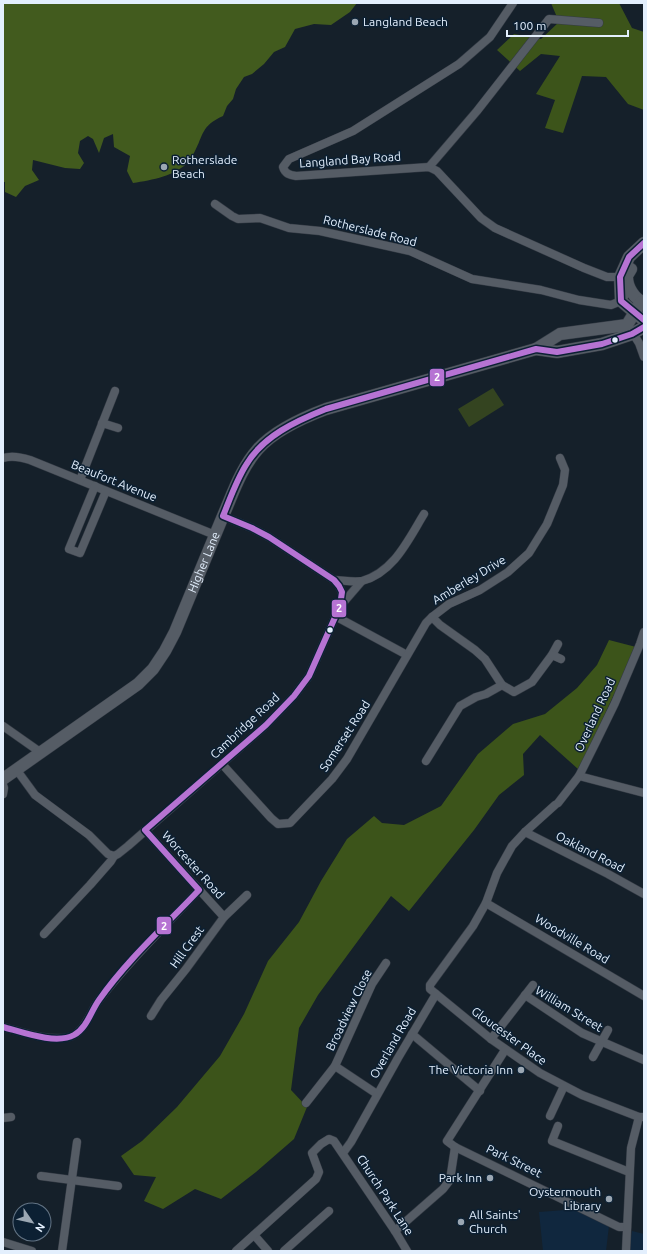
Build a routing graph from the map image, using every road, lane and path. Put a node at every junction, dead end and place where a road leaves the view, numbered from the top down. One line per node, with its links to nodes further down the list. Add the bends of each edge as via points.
1 (513, 3): 3 (street, Langland Bay Road, via 490,37 459,64 353,132 289,159 283,167 287,173 296,176)
2 (599, 23): 3 (street, via 549,20 478,112)
3 (429, 167): 6 (street, via 437,171 481,218 495,228 584,268)
4 (215, 204): 7 (street, Rotherslade Road, via 238,219 260,218 289,228 320,231 410,251 472,279 611,305)
5 (644, 244): 6 (street)
6 (626, 281): 7 (street); 8 (street, via 634,296)
7 (621, 301): 9 (street)
8 (642, 303): 9 (street)
9 (640, 317): 11 (street)
10 (644, 327): 11 (street, Higher Lane)
11 (630, 330): 12 (street, Higher Lane, via 602,344 557,352); 12 (street, Higher Lane, via 560,334); 13 (street, via 639,343)
12 (536, 349): 23 (street, Higher Lane, via 299,419 259,448 250,458)
13 (644, 358)
14 (115, 391): 15 (street)
15 (102, 423): 16 (street); 19 (street)
16 (118, 428)
17 (3, 458): 19 (street, Beaufort Avenue, via 20,457)
18 (560, 458): 29 (street, Amberley Drive, via 565,470 563,485 547,524 529,553 498,579 449,604)
19 (80, 480): 20 (street, Beaufort Avenue)
20 (96, 486): 21 (street, Beaufort Avenue); 21 (street, via 69,549 80,553)
21 (106, 491): 24 (street, Beaufort Avenue)
22 (424, 514): 26 (street, via 395,559 381,572)
23 (223, 516): 24 (street, Higher Lane); 25 (street, via 269,537)
24 (215, 535): 37 (street, Higher Lane, via 175,632 153,669 138,684)
25 (334, 580): 26 (street); 27 (street, Cambridge Road, via 341,587)
26 (361, 582): 27 (street)
27 (340, 606): 28 (street, Cambridge Road)
28 (335, 616): 32 (street); 39 (street, Cambridge Road, via 308,676 294,696)
29 (432, 616): 32 (street, Somerset Road); 35 (street, via 485,659)
30 (644, 632): 41 (street, Overland Road, via 615,703)
31 (558, 644): 33 (street)
32 (407, 655): 39 (street, Somerset Road, via 347,759 332,779 290,823 278,824 271,818)
33 (552, 655): 34 (street); 35 (street, via 532,682 514,692)
34 (560, 659)
35 (502, 686): 38 (street, via 476,696 460,706)
36 (3, 726): 37 (street)
37 (40, 752): 40 (street, Higher Lane)
38 (426, 761)
39 (222, 764): 46 (street, Cambridge Road)
40 (16, 769): 42 (street, Higher Lane); 48 (street, via 35,794 89,835 108,854)
41 (579, 776): 44 (street); 47 (street, Overland Road, via 556,804)
42 (3, 779)
43 (3, 785): 45 (street)
44 (644, 793)
45 (3, 794)
46 (146, 830): 48 (street, Cambridge Road); 49 (street, Worcester Road)
47 (525, 832): 50 (street, Oakland Road); 52 (street, Overland Road, via 512,846 496,873)
48 (114, 856): 54 (street, Cambridge Road)
49 (200, 890): 53 (street, Worcester Road); 61 (street, via 115,980 80,1030 70,1037 56,1039)
50 (644, 894)
51 (247, 895): 53 (street, Hill Crest)
52 (486, 903): 57 (street, Overland Road, via 473,926 430,985); 59 (street, Woodville Road)
53 (224, 917): 60 (street, Hill Crest)
54 (44, 934)
55 (386, 963): 69 (street, Broadview Close, via 372,984)
56 (534, 985): 58 (street)
57 (436, 994): 63 (street, Overland Road); 64 (street, Gloucester Place)
58 (525, 996): 64 (street); 65 (street, William Street, via 562,1021)
59 (644, 996)
60 (151, 1016)
61 (3, 1027)
62 (608, 1030): 65 (street, William Street)
63 (412, 1034): 71 (street); 72 (street, Overland Road)
64 (491, 1039): 66 (street, Gloucester Place)
65 (602, 1042): 67 (street, William Street); 68 (street, William Street)
66 (505, 1050): 70 (street, Gloucester Place, via 540,1074); 71 (street)
67 (593, 1056)
68 (644, 1060)
69 (335, 1066): 72 (street, Broadview Close); 73 (street)
70 (564, 1086): 74 (street); 75 (street, Gloucester Place)
71 (480, 1091): 78 (street, via 447,1141)
72 (377, 1094): 79 (street, Overland Road)
73 (306, 1103)
74 (550, 1116)
75 (641, 1117): 80 (street, via 631,1148)
76 (558, 1126): 80 (street, via 552,1141)
77 (77, 1142): 82 (street)
78 (455, 1147): 85 (street, Park Street, via 619,1227); 86 (street, via 450,1180)
79 (343, 1153): 86 (street, Church Park Lane); 87 (street, via 334,1140 329,1139 321,1144 312,1153 319,1172 316,1179)
80 (629, 1172): 85 (street)
81 (41, 1176): 82 (street)
82 (72, 1180): 83 (street); 90 (street)
83 (118, 1186)
84 (330, 1211): 93 (street)
85 (627, 1227): 95 (street)
86 (395, 1231): 94 (street, Church Park Lane)
87 (254, 1235): 91 (street); 92 (street)
88 (3, 1242): 89 (street)
89 (32, 1251)
90 (62, 1251)
91 (236, 1251)
92 (268, 1251)
93 (284, 1251)
94 (407, 1251)
95 (626, 1251)

